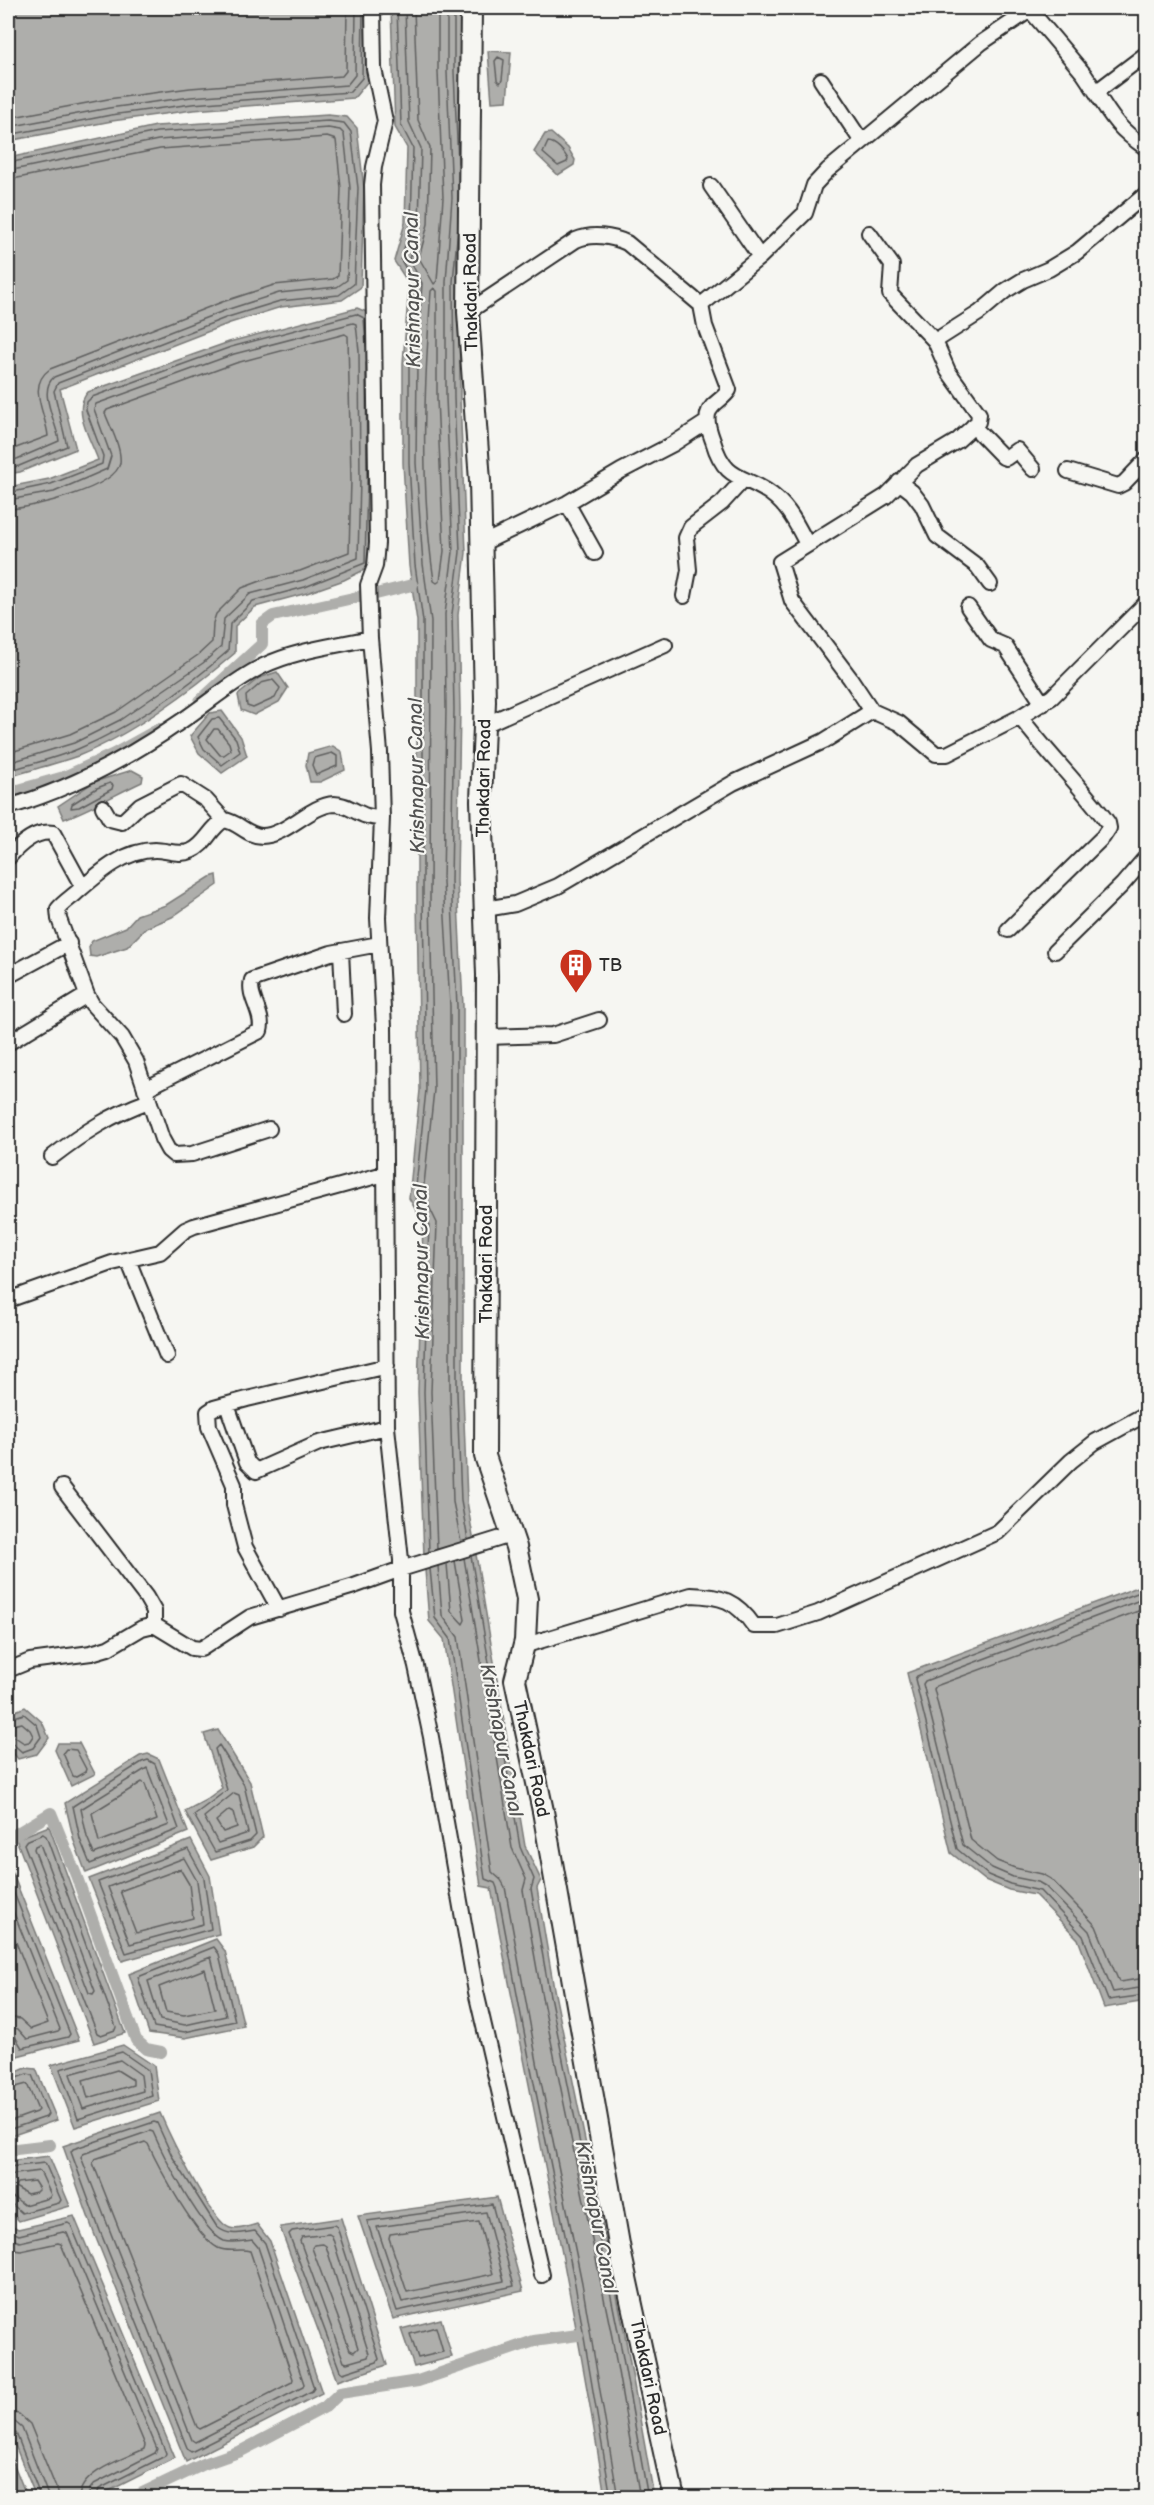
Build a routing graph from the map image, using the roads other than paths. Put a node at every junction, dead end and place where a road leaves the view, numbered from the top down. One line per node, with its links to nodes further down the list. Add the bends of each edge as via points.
1 (373, 8): 31 (street, via 374,69 385,121 372,185 377,543 368,585)
2 (471, 8): 14 (street, Thakdari Road)
3 (1030, 9): 6 (street); 7 (street, via 981,43)
4 (1146, 54): 6 (street)
5 (821, 80): 7 (street)
6 (1096, 92): 8 (street, via 1123,131)
7 (862, 142): 12 (street, via 817,181 805,213)
8 (1146, 148)
9 (711, 186): 12 (street)
10 (1146, 194): 15 (street, via 1077,252 1005,291)
11 (869, 233): 15 (street, via 892,265 890,294)
12 (760, 257): 13 (street)
13 (700, 305): 14 (street, via 627,243 591,236 576,240); 16 (street, via 729,390 709,411)
14 (468, 312): 24 (street, Thakdari Road, via 480,481)
15 (935, 341): 17 (street, via 948,371 979,414)
16 (707, 422): 21 (street, via 722,466); 23 (street)
17 (973, 426): 19 (street, via 1003,457 1019,450); 22 (street)
18 (1146, 460): 20 (street, via 1118,486)
19 (1033, 469)
20 (1068, 471)
21 (743, 480): 25 (street, via 773,495 790,512); 28 (street, via 691,527 686,538 689,570)
22 (899, 482): 25 (street, via 874,504); 27 (street, via 922,505 937,536 977,566)
23 (567, 503): 24 (street); 26 (street)
24 (480, 544): 36 (street, Thakdari Road)
25 (807, 544): 34 (street, via 780,562 792,601)
26 (595, 553)
27 (990, 584)
28 (684, 596)
29 (1146, 603): 33 (street, via 1070,682)
30 (968, 607): 33 (street, via 991,640 1005,646)
31 (370, 638): 37 (street, via 264,665 174,727 102,768); 39 (street)
32 (664, 645): 36 (street)
33 (1043, 704): 35 (street)
34 (872, 711): 35 (street, via 899,723 941,755); 44 (street, via 824,741 733,783 558,886 515,904)
35 (1020, 717): 45 (street, via 1085,792 1109,828)
36 (484, 725): 44 (street, Thakdari Road, via 481,801)
37 (8, 807)
38 (103, 807): 40 (street, via 110,819 122,822 140,805 181,784 206,800)
39 (382, 818): 40 (street, via 365,817 332,804 262,836); 47 (street)
40 (224, 820): 43 (street, via 192,851 138,852)
41 (1146, 857): 49 (street)
42 (8, 858): 43 (street, via 34,836 53,833)
43 (82, 886): 46 (street, via 58,909)
44 (485, 909): 54 (street, Thakdari Road)
45 (1008, 930)
46 (69, 943): 50 (street); 51 (street)
47 (379, 944): 48 (street); 59 (street, via 384,1027)
48 (341, 951): 52 (street); 56 (street, via 252,980 250,989 260,1031)
49 (1055, 951)
50 (8, 976)
51 (87, 995): 55 (street); 56 (street, via 122,1037 136,1061)
52 (344, 1014)
53 (599, 1020): 54 (street, via 553,1035)
54 (487, 1037): 68 (street, Thakdari Road, via 485,1456)
55 (8, 1043)
56 (147, 1095): 57 (street, via 162,1139 174,1155 192,1154); 58 (street)
57 (269, 1129)
58 (52, 1157)
59 (384, 1174): 60 (street, via 194,1226 160,1252); 63 (street)
60 (128, 1260): 61 (street); 62 (street)
61 (8, 1300)
62 (167, 1356)
63 (387, 1366): 64 (street); 66 (street)
64 (227, 1405): 66 (street, via 247,1462 256,1471 319,1443); 70 (street, via 208,1412 209,1426 234,1485 234,1505 245,1547)
65 (1146, 1414): 72 (street, via 1095,1442 1071,1461 998,1532 819,1613 777,1626 754,1626 734,1603 714,1596 691,1595)
66 (387, 1427): 69 (street)
67 (62, 1488): 71 (street, via 146,1597 154,1611)
68 (502, 1538): 69 (street); 72 (street, Thakdari Road, via 516,1547 526,1599)
69 (401, 1569): 70 (street); 74 (street, via 401,1611 431,1737 476,1992)
70 (279, 1609): 71 (street, via 250,1617 201,1648 192,1648)
71 (154, 1625): 73 (street, via 108,1648 30,1661)
72 (523, 1646): 75 (street, Thakdari Road, via 515,1680 543,1811 620,2250)
73 (8, 1670)
74 (542, 2275)
75 (674, 2498)

